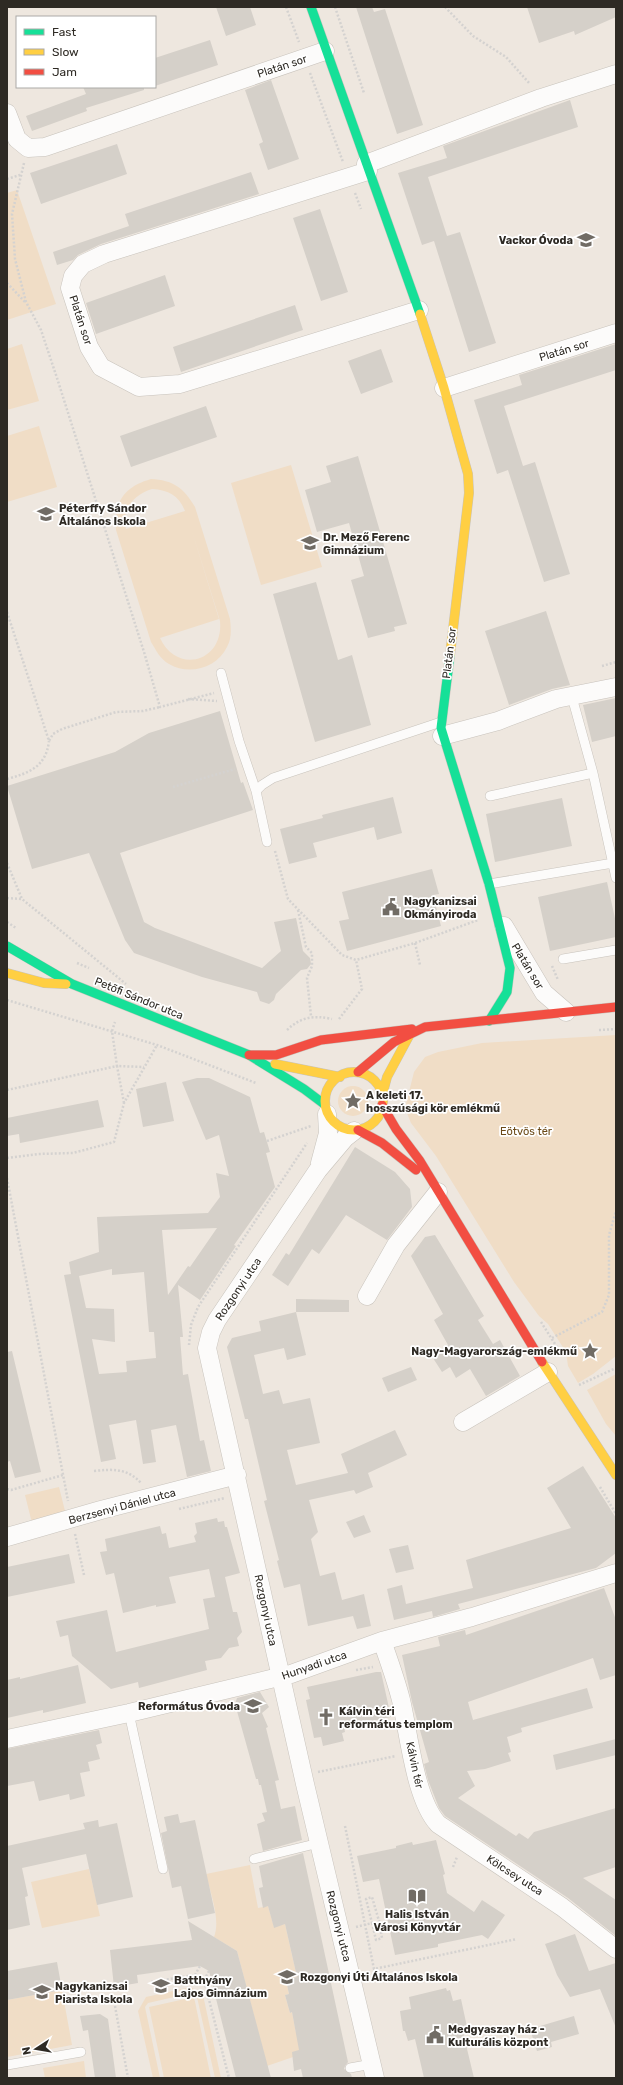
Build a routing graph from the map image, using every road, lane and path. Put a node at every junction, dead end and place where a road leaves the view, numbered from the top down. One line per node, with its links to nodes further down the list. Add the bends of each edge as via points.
1 (286, 7): 5 (path)
2 (311, 7): 4 (street, Platán sor)
3 (445, 7): 7 (path, via 472,36 506,57)
4 (325, 51): 5 (street, Platán sor); 10 (street, Platán sor)
5 (304, 58): 9 (street, Platán sor, via 45,147); 12 (path)
6 (616, 74): 7 (street, Platán sor)
7 (542, 98): 10 (street, Platán sor)
8 (7, 113): 9 (street, via 17,138)
9 (28, 148): 11 (path)
10 (367, 168): 12 (street, Platán sor); 17 (street, Platán sor)
11 (20, 175): 13 (path); 16 (path, via 12,214 15,259)
12 (349, 177): 14 (path); 17 (street, Platán sor, via 104,254 83,264 73,276 70,288 89,347 101,366 139,387 180,384)
13 (7, 179)
14 (362, 213)
15 (7, 283): 16 (path)
16 (26, 302): 28 (path, via 41,330 57,378)
17 (419, 310): 19 (street, Platán sor)
18 (616, 333): 19 (street, Platán sor)
19 (444, 388): 29 (street, Platán sor, via 468,474 469,493)
20 (7, 612): 30 (path)
21 (616, 662): 22 (path)
22 (602, 666)
23 (221, 672): 26 (path, via 221,692); 31 (lane)
24 (616, 687): 25 (street)
25 (572, 697): 29 (street, via 540,704 498,721); 32 (lane)
26 (187, 699): 27 (path); 28 (path)
27 (224, 701)
28 (160, 707): 30 (path, via 143,711 116,712 62,729 53,734)
29 (442, 729): 35 (lane, via 273,778); 41 (street, Platán sor)
30 (49, 741): 33 (path, via 45,758 34,768)
31 (248, 765): 34 (path); 35 (lane)
32 (593, 773): 36 (lane); 39 (lane)
33 (7, 779)
34 (173, 787)
35 (256, 791): 37 (lane)
36 (490, 796)
37 (267, 842)
38 (7, 863): 43 (path)
39 (613, 863): 40 (lane); 41 (lane)
40 (616, 878)
41 (489, 884): 44 (street, Platán sor)
42 (7, 898): 43 (path)
43 (22, 899): 57 (path, via 128,986)
44 (490, 916): 47 (path); 54 (street, Platán sor); 67 (street, Platán sor, via 510,968 507,992)
45 (7, 922): 46 (path)
46 (19, 930)
47 (415, 943): 51 (path); 53 (path)
48 (7, 946): 58 (street)
49 (616, 950): 50 (lane)
50 (563, 959)
51 (356, 960): 64 (path, via 342,955 298,910 306,947 312,953 312,966 307,978); 66 (path, via 362,989)
52 (75, 962): 55 (path)
53 (420, 965)
54 (527, 965): 59 (path, via 547,958); 63 (street, Platán sor, via 544,993)
55 (95, 971)
56 (7, 973): 58 (street, Petőfi Sándor utca, via 41,983)
57 (115, 980)
58 (72, 984): 61 (street, Petőfi Sándor utca)
59 (561, 986)
60 (7, 1000): 69 (path)
61 (120, 1005): 69 (path); 73 (street, Petőfi Sándor utca)
62 (616, 1007): 63 (street)
63 (566, 1012): 67 (street)
64 (311, 1016): 66 (path); 70 (path, via 302,1019)
65 (346, 1018): 66 (path)
66 (337, 1019)
67 (489, 1021): 68 (street)
68 (425, 1028): 71 (street); 73 (street, via 321,1040 276,1055)
69 (112, 1031): 72 (path); 75 (path)
70 (287, 1031)
71 (409, 1035): 77 (street, via 394,1042); 81 (street, via 387,1077)
72 (157, 1045): 76 (path); 79 (path)
73 (249, 1056): 74 (street, Petőfi Sándor utca)
74 (259, 1060): 78 (street, Petőfi Sándor utca); 83 (street, Petőfi Sándor utca, via 304,1088)
75 (117, 1066): 76 (path); 80 (path); 82 (path)
76 (144, 1068): 82 (path)
77 (358, 1072): 78 (street); 81 (street, via 376,1083)
78 (340, 1077): 83 (street, via 328,1090)
79 (260, 1085)
80 (7, 1090)
81 (382, 1101): 85 (street, via 372,1122); 90 (street, via 396,1129 420,1161)
82 (124, 1103): 87 (path, via 114,1142 73,1152)
83 (326, 1109): 85 (street, via 338,1126); 88 (street, Rozgonyi utca, via 328,1133)
84 (312, 1125): 86 (path)
85 (356, 1130): 88 (street, Rozgonyi utca, via 345,1138); 90 (street, via 382,1143)
86 (267, 1141)
87 (7, 1158)
88 (318, 1170): 97 (street, Rozgonyi utca, via 217,1320 208,1341 208,1358)
89 (7, 1178): 99 (path)
90 (434, 1186): 92 (street); 94 (street)
91 (616, 1211): 93 (path, via 609,1235 609,1295 602,1312)
92 (367, 1296)
93 (552, 1338)
94 (548, 1372): 95 (street); 98 (street)
95 (463, 1422)
96 (94, 1471): 101 (path, via 125,1471 141,1482)
97 (237, 1475): 101 (street, Berzsenyi Dániel utca); 109 (street, Rozgonyi utca)
98 (616, 1475)
99 (63, 1476): 100 (path); 102 (path)
100 (7, 1489)
101 (152, 1498): 102 (street, Berzsenyi Dániel utca)
102 (72, 1519): 103 (street, Berzsenyi Dániel utca); 105 (path)
103 (7, 1538)
104 (616, 1573): 106 (street, Hunyadi utca, via 472,1617)
105 (84, 1576)
106 (382, 1641): 109 (street, Hunyadi utca); 114 (street, Kálvin tér, via 401,1698)
107 (376, 1666): 108 (path)
108 (354, 1671)
109 (281, 1676): 110 (street, Hunyadi utca); 116 (street, Rozgonyi utca)
110 (129, 1713): 111 (street, Hunyadi utca); 118 (lane)
111 (7, 1739)
112 (404, 1754): 113 (path)
113 (312, 1774)
114 (422, 1797): 125 (street, Kölcsey utca, via 428,1812 438,1824 562,1907)
115 (345, 1826): 121 (path)
116 (319, 1843): 117 (lane); 135 (street, Rozgonyi utca)
117 (254, 1859)
118 (163, 1869)
119 (378, 1921): 120 (path, via 382,1938 376,1940); 120 (path, via 372,1897 366,1899); 123 (path)
120 (372, 1923): 121 (path)
121 (365, 1925): 122 (path); 124 (path, via 374,1969)
122 (354, 1928)
123 (390, 1931)
124 (517, 1939)
125 (616, 1949)
126 (200, 1966): 128 (path)
127 (209, 1971): 129 (path)
128 (195, 1975): 129 (path); 130 (path)
129 (204, 1980): 137 (path)
130 (151, 1982)
131 (115, 2006): 136 (path)
132 (80, 2052): 133 (lane)
133 (7, 2065)
134 (350, 2068): 135 (lane)
135 (373, 2071)
136 (128, 2078)
137 (229, 2078)

